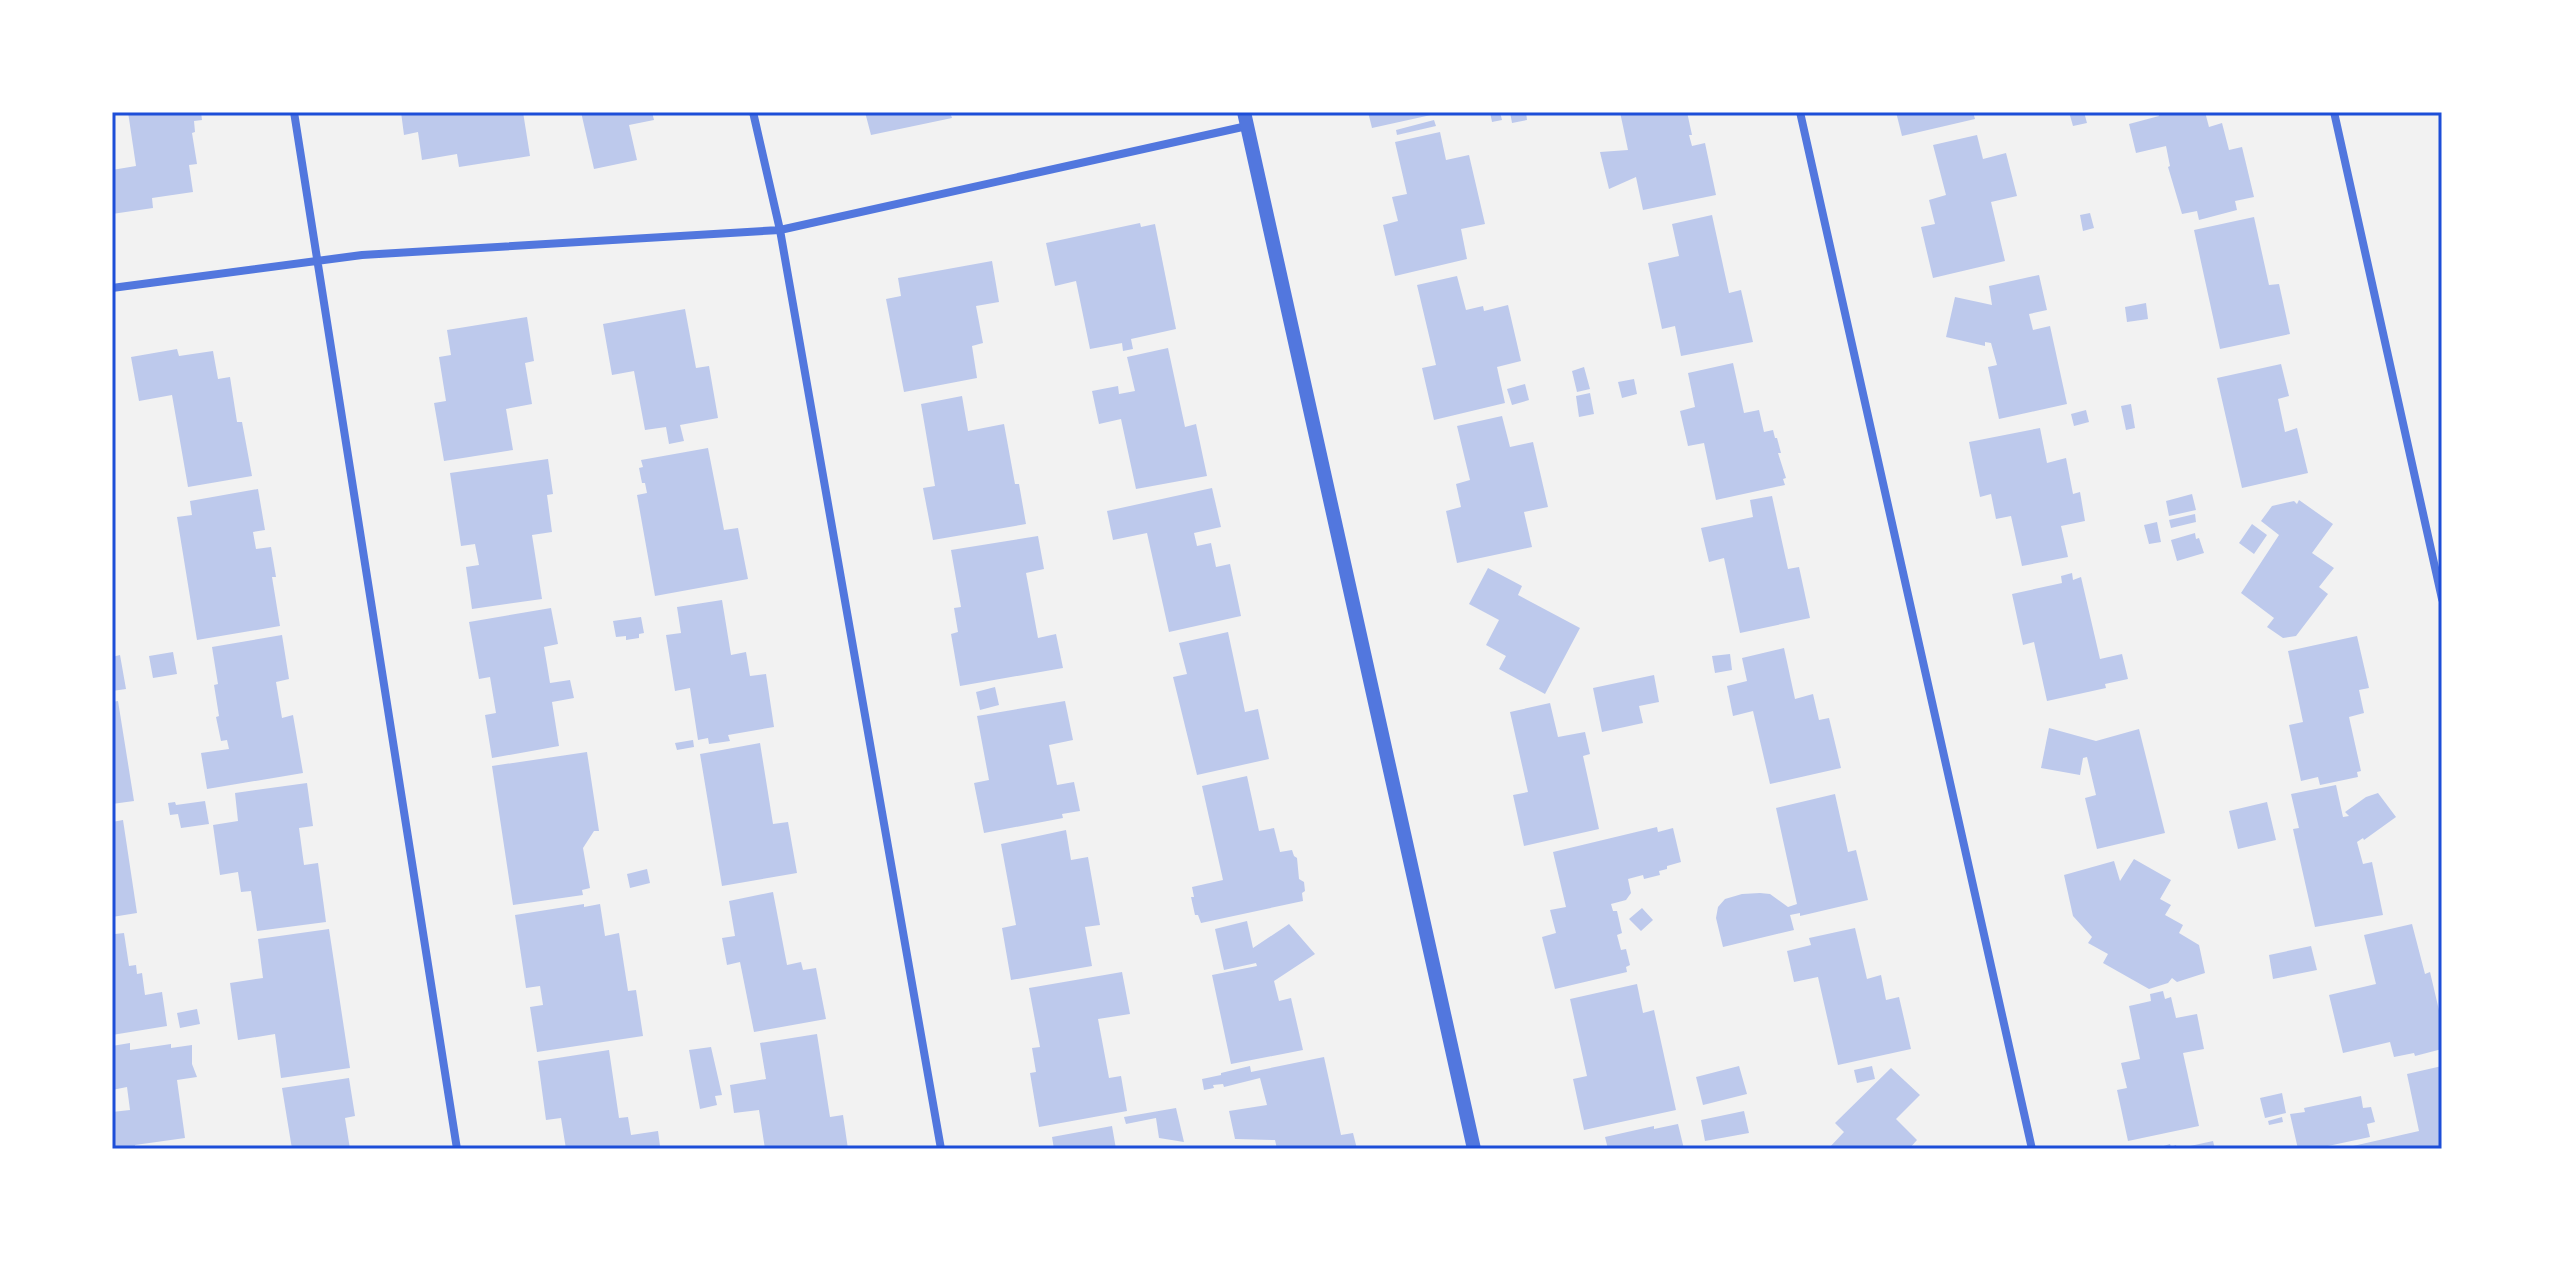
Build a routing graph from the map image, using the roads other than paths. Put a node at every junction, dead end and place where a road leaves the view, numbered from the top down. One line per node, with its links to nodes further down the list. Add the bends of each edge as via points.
1 (294, 112): 7 (street)
2 (753, 112): 6 (street)
3 (1800, 112): 13 (street)
4 (2334, 112): 9 (street)
5 (1245, 119): 6 (street); 12 (street)
6 (780, 230): 7 (street); 11 (street)
7 (317, 260): 8 (street); 10 (street)
8 (112, 288)
9 (2442, 599)
10 (457, 1149)
11 (941, 1149)
12 (1474, 1149)
13 (2032, 1149)

